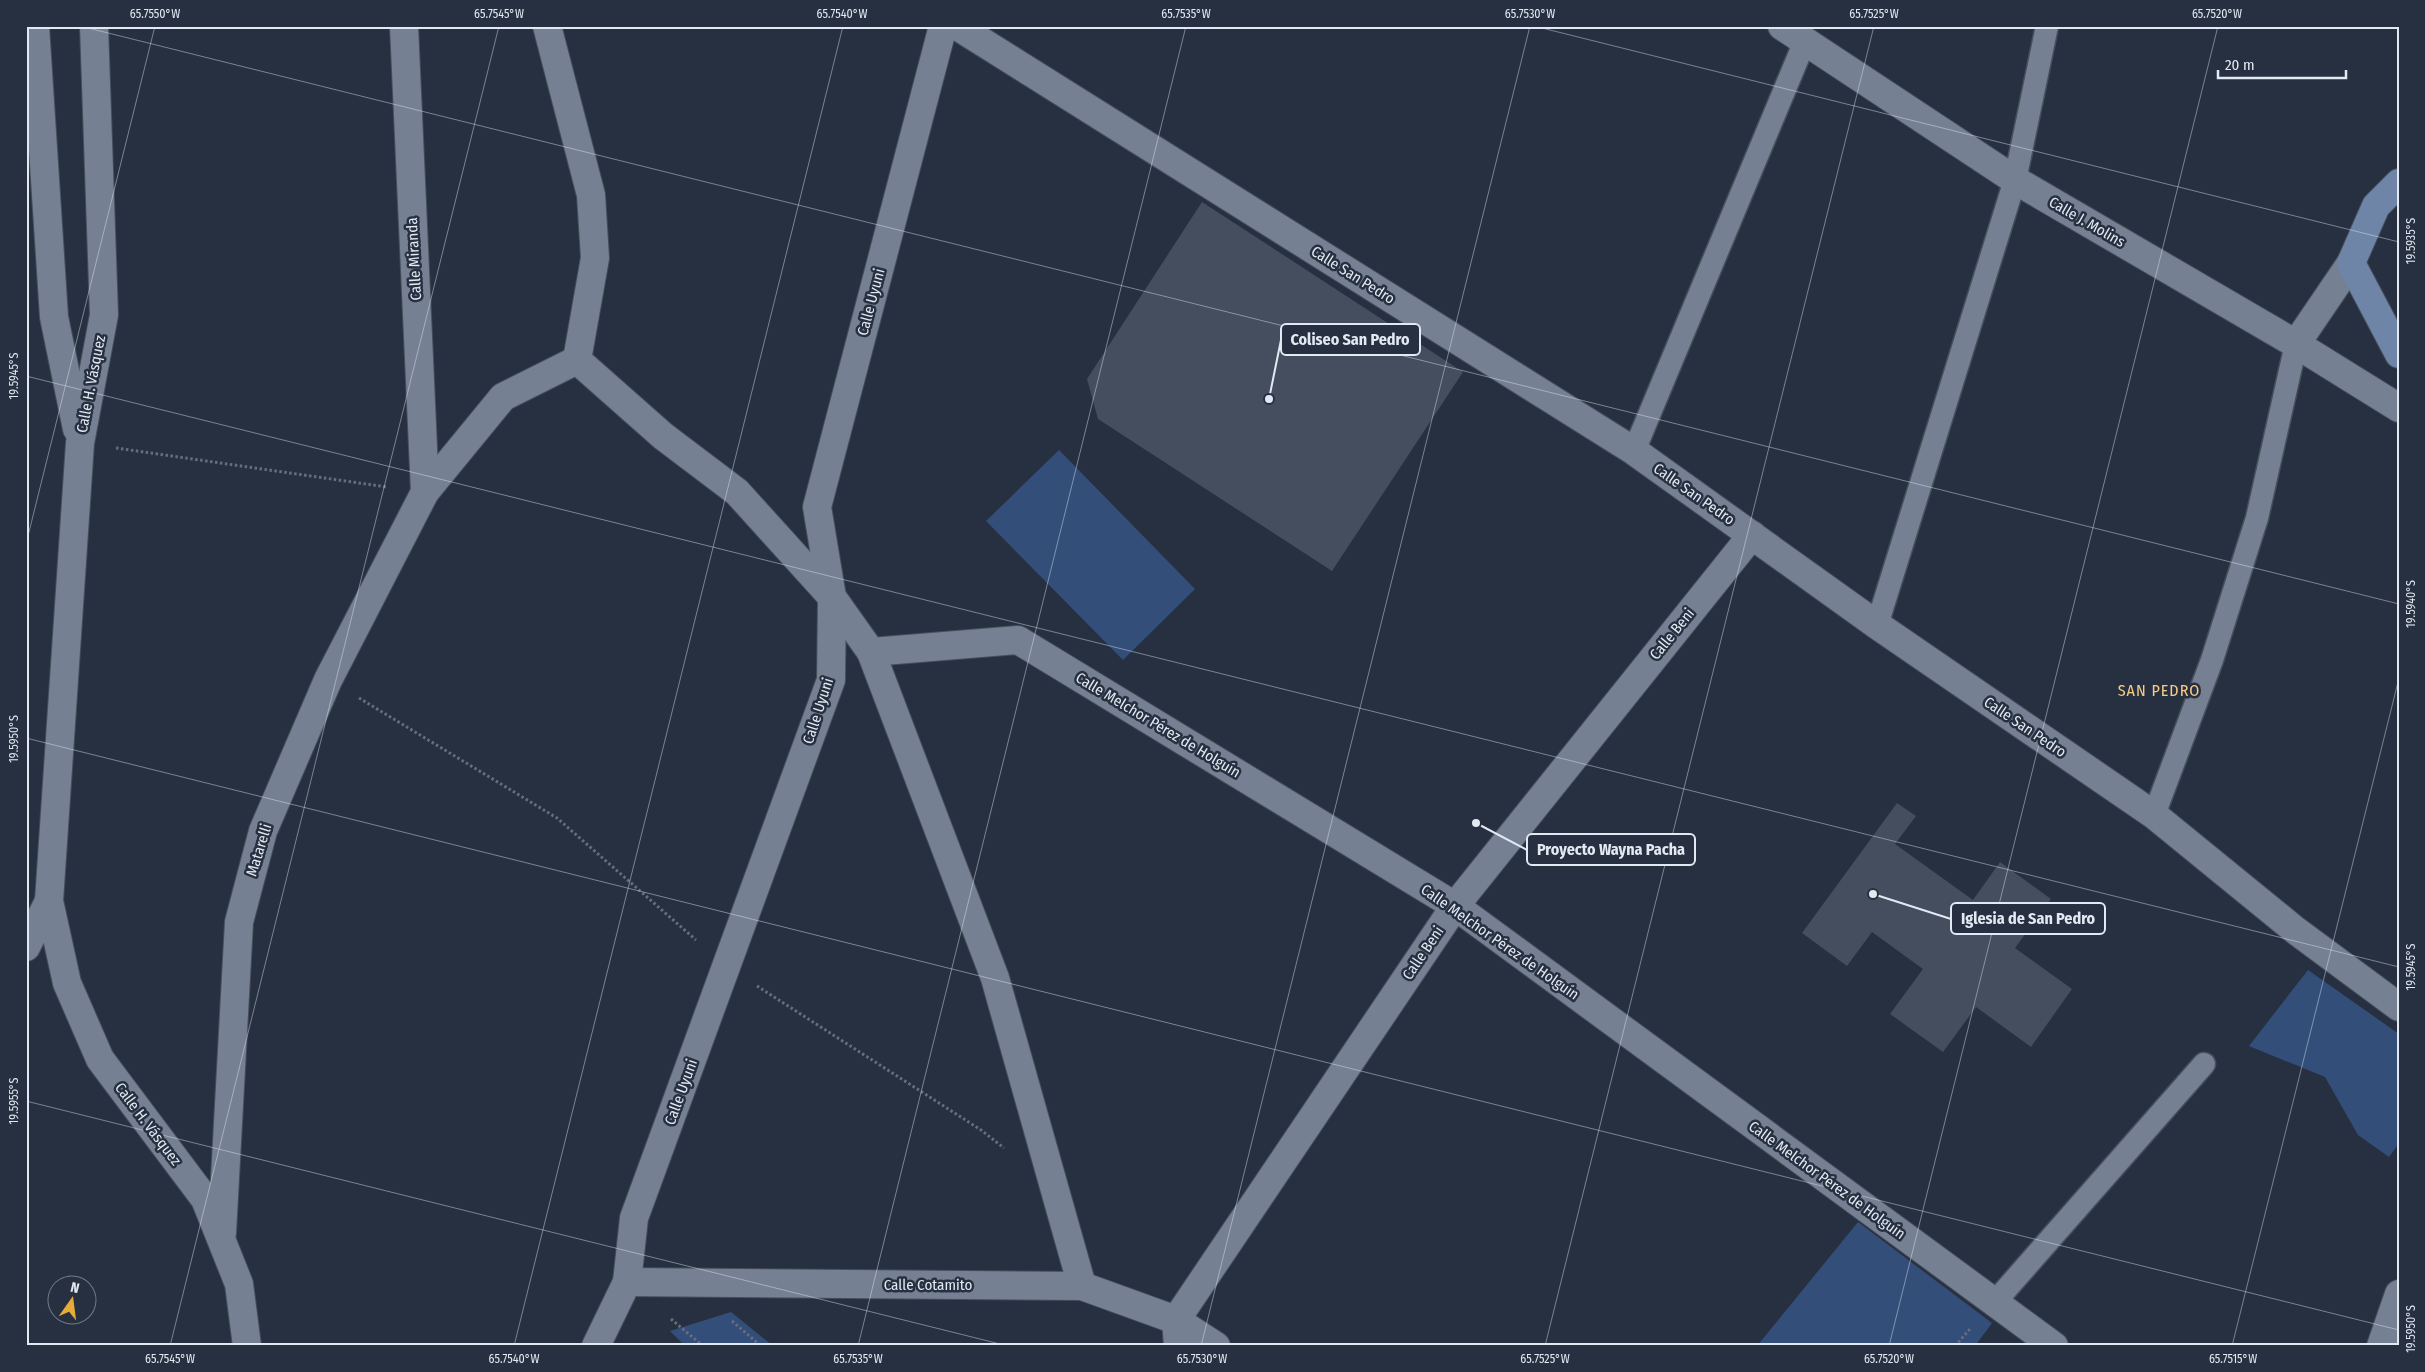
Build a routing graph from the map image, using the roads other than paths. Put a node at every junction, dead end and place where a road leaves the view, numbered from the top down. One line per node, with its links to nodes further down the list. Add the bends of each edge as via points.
1 (36, 26): 17 (street, Calle H. Vásquez, via 54,317)
2 (94, 26): 17 (street, Calle H. Vásquez, via 104,315)
3 (404, 26): 19 (street, Calle Miranda)
4 (547, 26): 15 (street, via 591,195 594,258)
5 (943, 26): 21 (street, Calle Uyuni, via 817,508)
6 (957, 26): 18 (street, Calle San Pedro)
7 (1782, 26): 9 (street, Calle J. Molins)
8 (2047, 26): 10 (lane)
9 (1805, 42): 10 (street, Calle J. Molins); 18 (lane)
10 (2015, 180): 13 (street, Calle J. Molins); 22 (lane)
11 (2399, 183): 12 (main road, via 2376,206)
12 (2351, 263): 13 (street); 14 (main road)
13 (2296, 344): 16 (street, Calle J. Molins); 24 (lane, via 2257,518 2212,660)
14 (2399, 354)
15 (577, 360): 19 (street, Matarelli, via 504,397); 21 (street, via 663,436 737,492)
16 (2399, 408)
17 (80, 443): 25 (street)
18 (1634, 452): 20 (street, Calle San Pedro)
19 (425, 492): 30 (street, Matarelli, via 328,680 263,831 238,922)
20 (1752, 535): 22 (street, Calle San Pedro); 26 (street, Calle Beni)
21 (832, 597): 23 (street); 31 (street, Calle Uyuni, via 831,680 634,1218)
22 (1877, 625): 24 (street, Calle San Pedro)
23 (871, 652): 26 (street, Calle Melchor Pérez de Holguín, via 1018,640); 32 (street, via 994,978)
24 (2154, 816): 28 (street, Calle San Pedro, via 2295,930)
25 (49, 900): 27 (street); 30 (street, Calle H. Vásquez, via 67,983 100,1059 205,1199)
26 (1455, 906): 34 (street, Calle Melchor Pérez de Holguín); 35 (street, Calle Beni)
27 (26, 947)
28 (2399, 1007)
29 (2204, 1064): 34 (lane)
30 (222, 1241): 36 (street, Calle H. Vásquez, via 239,1284)
31 (627, 1282): 32 (street, Calle Cotamito); 37 (street, Calle Uyuni)
32 (1082, 1286): 35 (street, Calle Cotamito)
33 (2399, 1294): 40 (street)
34 (1994, 1303): 39 (street, Calle Melchor Pérez de Holguín)
35 (1177, 1333): 38 (street, Calle Cotamito)
36 (247, 1346)
37 (596, 1346)
38 (1216, 1346)
39 (2054, 1346)
40 (2381, 1346)

